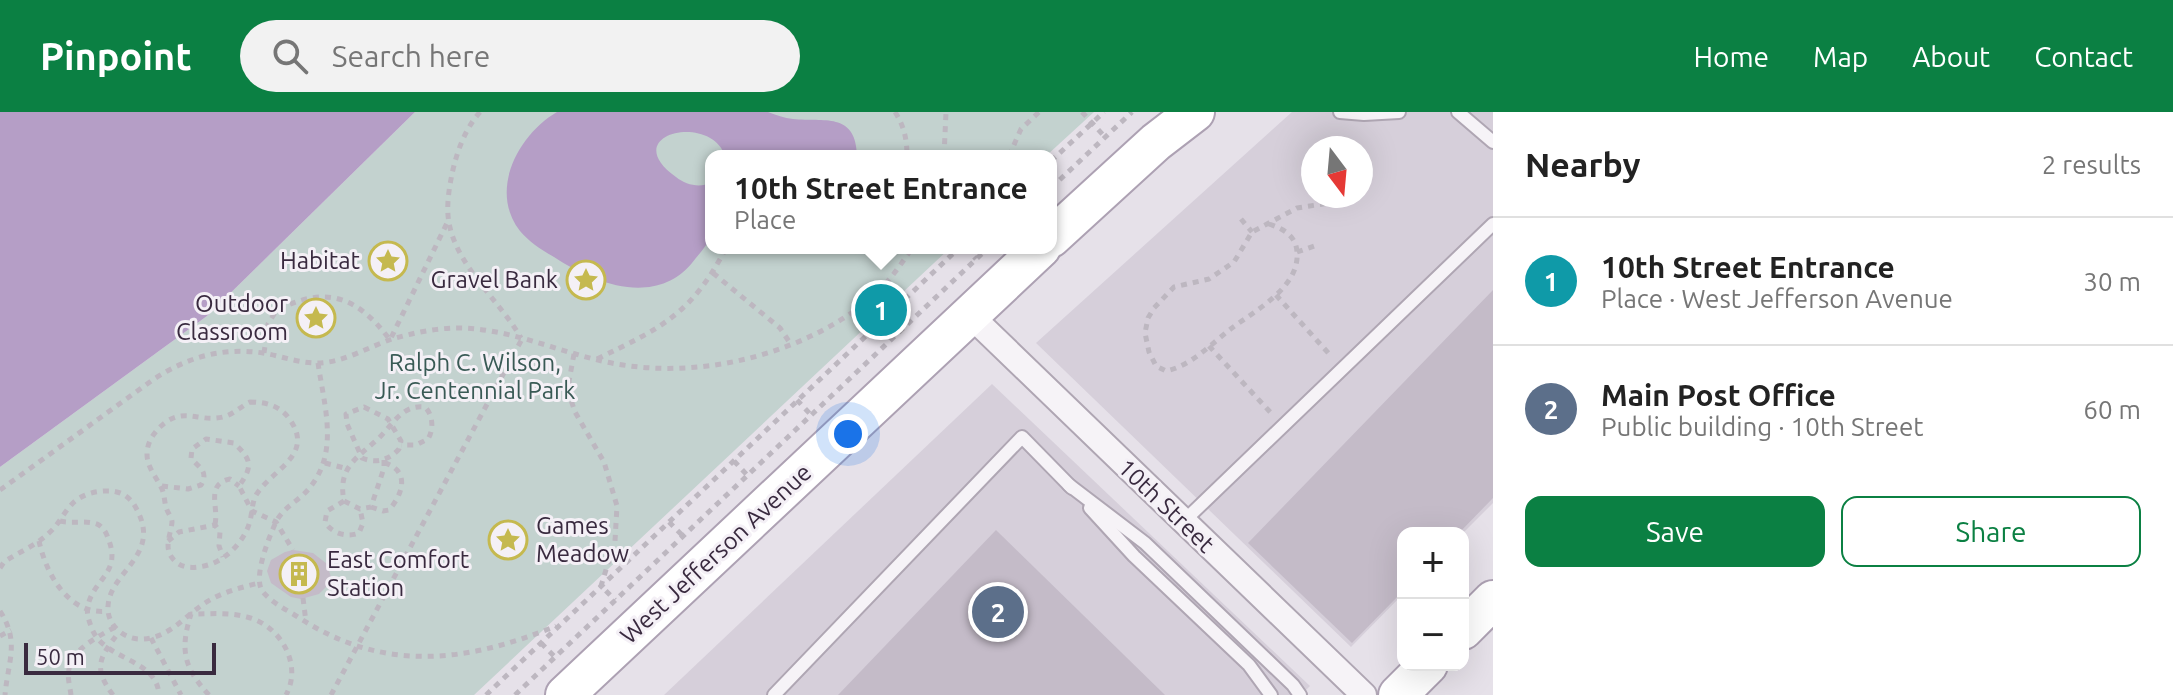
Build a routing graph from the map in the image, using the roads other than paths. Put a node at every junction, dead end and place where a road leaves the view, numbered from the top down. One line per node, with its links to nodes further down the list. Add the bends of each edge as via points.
1 (1195, 112): 7 (main road)
2 (1340, 112): 3 (lane)
3 (1399, 112)
4 (1458, 112): 5 (lane)
5 (1493, 142)
6 (1493, 224): 11 (lane)
7 (1057, 232)
8 (1035, 254): 9 (main road, West Jefferson Avenue)
9 (970, 315): 11 (street, 10th Street); 15 (main road, West Jefferson Avenue)
10 (1072, 488): 16 (lane, via 1022,437); 17 (lane, via 1069,485 1134,556 1249,665); 18 (lane, via 1145,543)
11 (1183, 522): 19 (street, 10th Street)
12 (1493, 600): 13 (main road)
13 (1469, 624)
14 (1422, 671): 20 (main road)
15 (565, 695)
16 (774, 695)
17 (1271, 695)
18 (1300, 695)
19 (1364, 695)
20 (1398, 695)

